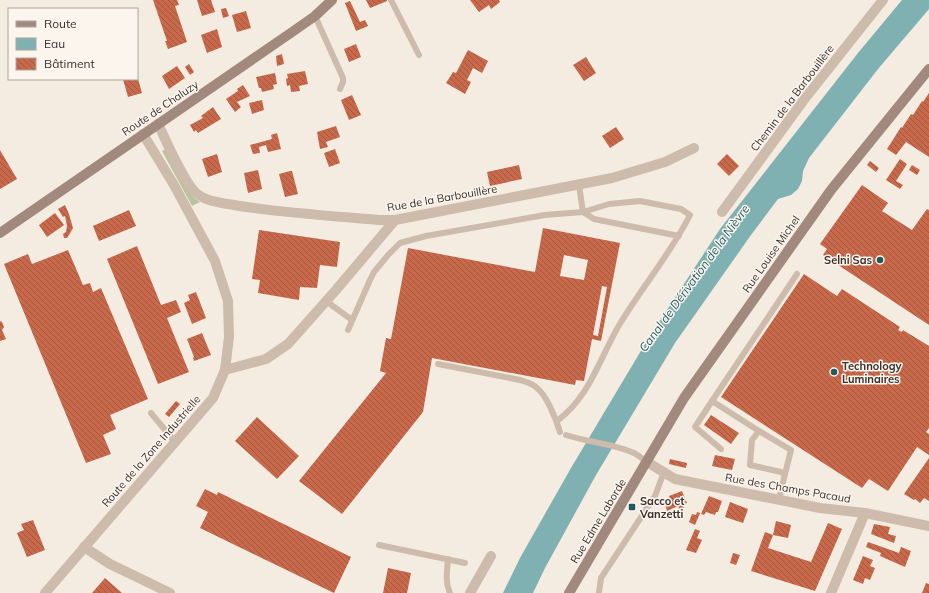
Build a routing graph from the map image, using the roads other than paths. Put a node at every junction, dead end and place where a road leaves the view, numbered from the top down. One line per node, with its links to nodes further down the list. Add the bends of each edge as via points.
1 (332, 0): 4 (street, Route de Chaluzy)
2 (391, 0): 5 (lane)
3 (884, 0): 13 (street, Chemin de la Barbouillère, via 803,101)
4 (315, 16): 7 (lane, via 343,78); 8 (street, Route de Chaluzy)
5 (419, 55)
6 (929, 69): 31 (street, Rue Louise Michel, via 831,190 684,398)
7 (340, 89)
8 (158, 124): 9 (street, Route de Chaluzy); 14 (street, Rue de la Barbouillère, via 190,186 196,193 211,201 262,209)
9 (143, 134): 15 (street, Route de Chaluzy); 22 (street, Route de la Zone Industrielle, via 215,261 228,301 229,337)
10 (694, 148): 11 (street, Rue de la Barbouillère, via 666,162)
11 (579, 185): 12 (lane); 14 (street, Rue de la Barbouillère)
12 (583, 212): 16 (lane, via 599,220); 16 (lane, via 609,204 640,201 681,209 690,217); 19 (lane, via 545,215 400,243 374,272)
13 (722, 212)
14 (395, 220): 18 (street)
15 (0, 233)
16 (679, 236): 25 (lane, via 621,322 590,384)
17 (797, 274): 23 (lane)
18 (326, 301): 19 (lane); 22 (street, via 288,344 266,359)
19 (352, 320): 20 (lane)
20 (348, 330)
21 (438, 364): 25 (lane, via 531,383 540,390)
22 (225, 370): 29 (street, Route de la Zone Industrielle, via 213,398)
23 (712, 401): 26 (lane); 30 (lane, via 695,427)
24 (151, 413): 29 (lane)
25 (557, 421): 27 (lane)
26 (759, 431): 33 (lane, via 791,450); 33 (lane, via 752,440 750,465)
27 (560, 432)
28 (566, 435): 31 (lane, via 623,449)
29 (175, 442): 38 (street, Route de la Zone Industrielle)
30 (721, 449)
31 (647, 462): 32 (street, Rue des Champs Pacaud); 46 (street, Rue Edme Laborde)
32 (664, 472): 34 (street, Rue des Champs Pacaud, via 675,479); 47 (lane, via 655,496 601,578)
33 (785, 474): 34 (lane)
34 (779, 500): 35 (street, Rue des Champs Pacaud)
35 (865, 513): 36 (street, Rue des Champs Pacaud); 48 (street)
36 (929, 526)
37 (379, 545): 40 (lane)
38 (84, 547): 42 (street, Route de la Zone Industrielle); 43 (street, via 110,564)
39 (491, 556): 45 (street)
40 (448, 559): 41 (lane); 44 (lane, via 447,582)
41 (465, 563)
42 (45, 593)
43 (170, 593)
44 (450, 593)
45 (470, 593)
46 (569, 593)
47 (599, 593)
48 (831, 593)

